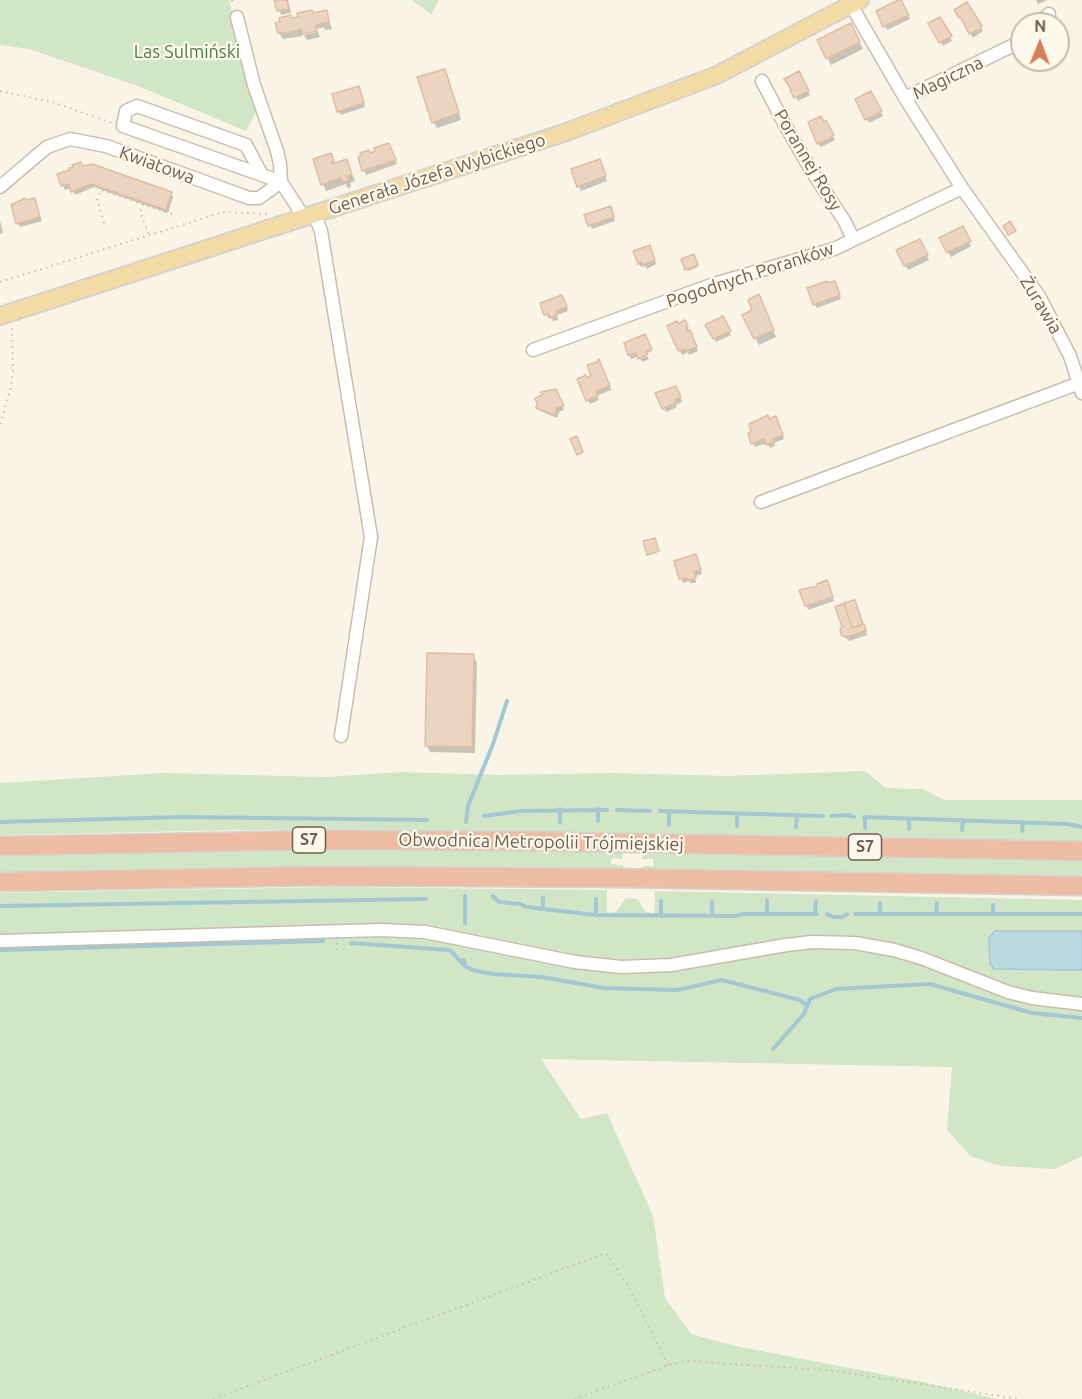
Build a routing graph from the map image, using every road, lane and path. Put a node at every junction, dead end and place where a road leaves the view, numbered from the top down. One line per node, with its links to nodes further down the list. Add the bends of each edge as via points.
1 (856, 2): 6 (street, Żurawia); 15 (main road, Generała Józefa Wybickiego, via 689,87 564,134)
2 (237, 17): 9 (street, via 254,85 277,151)
3 (1010, 47): 6 (street, Magiczna)
4 (762, 81): 18 (street, Porannej Rosy)
5 (0, 91): 7 (path, via 52,102)
6 (905, 98): 11 (street, Żurawia)
7 (123, 126): 8 (street); 8 (street, via 126,111 137,106 246,145)
8 (262, 175): 9 (street)
9 (280, 182): 10 (street, Kwiatowa, via 259,198 249,198 106,146 70,139 47,147); 15 (street)
10 (0, 187)
11 (962, 188): 18 (street, Pogodnych Poranków); 22 (street, Żurawia, via 1040,296)
12 (143, 204): 13 (path); 16 (path, via 101,190 97,200); 17 (path, via 140,212)
13 (172, 214)
14 (275, 214): 17 (path, via 223,212)
15 (308, 216): 20 (main road, Generała Józefa Wybickiego); 25 (street, via 321,231 371,537)
16 (104, 223)
17 (149, 236): 19 (path)
18 (853, 239): 21 (street, Pogodnych Poranków, via 834,249 714,284)
19 (0, 282)
20 (6, 314): 23 (path, via 12,371)
21 (533, 350)
22 (1081, 386): 24 (street, Żurawia)
23 (0, 424)
24 (761, 502)
25 (341, 736)
26 (0, 846): 27 (highway, Obwodnica Metropolii Trójmiejskiej / S7, via 307,840)
27 (1082, 851)
28 (0, 882): 29 (highway, Obwodnica Metropolii Trójmiejskiej / S7, via 319,876)
29 (1082, 886)
30 (0, 941): 31 (street, via 359,930 425,932 575,962 621,967 671,965 803,943 855,943 921,958 1008,992)
31 (1082, 1004)
32 (668, 1365): 33 (path, via 627,1284 606,1253); 34 (path); 35 (path, via 686,1361 827,1370)
33 (213, 1399)
34 (574, 1399)
35 (1020, 1399)

